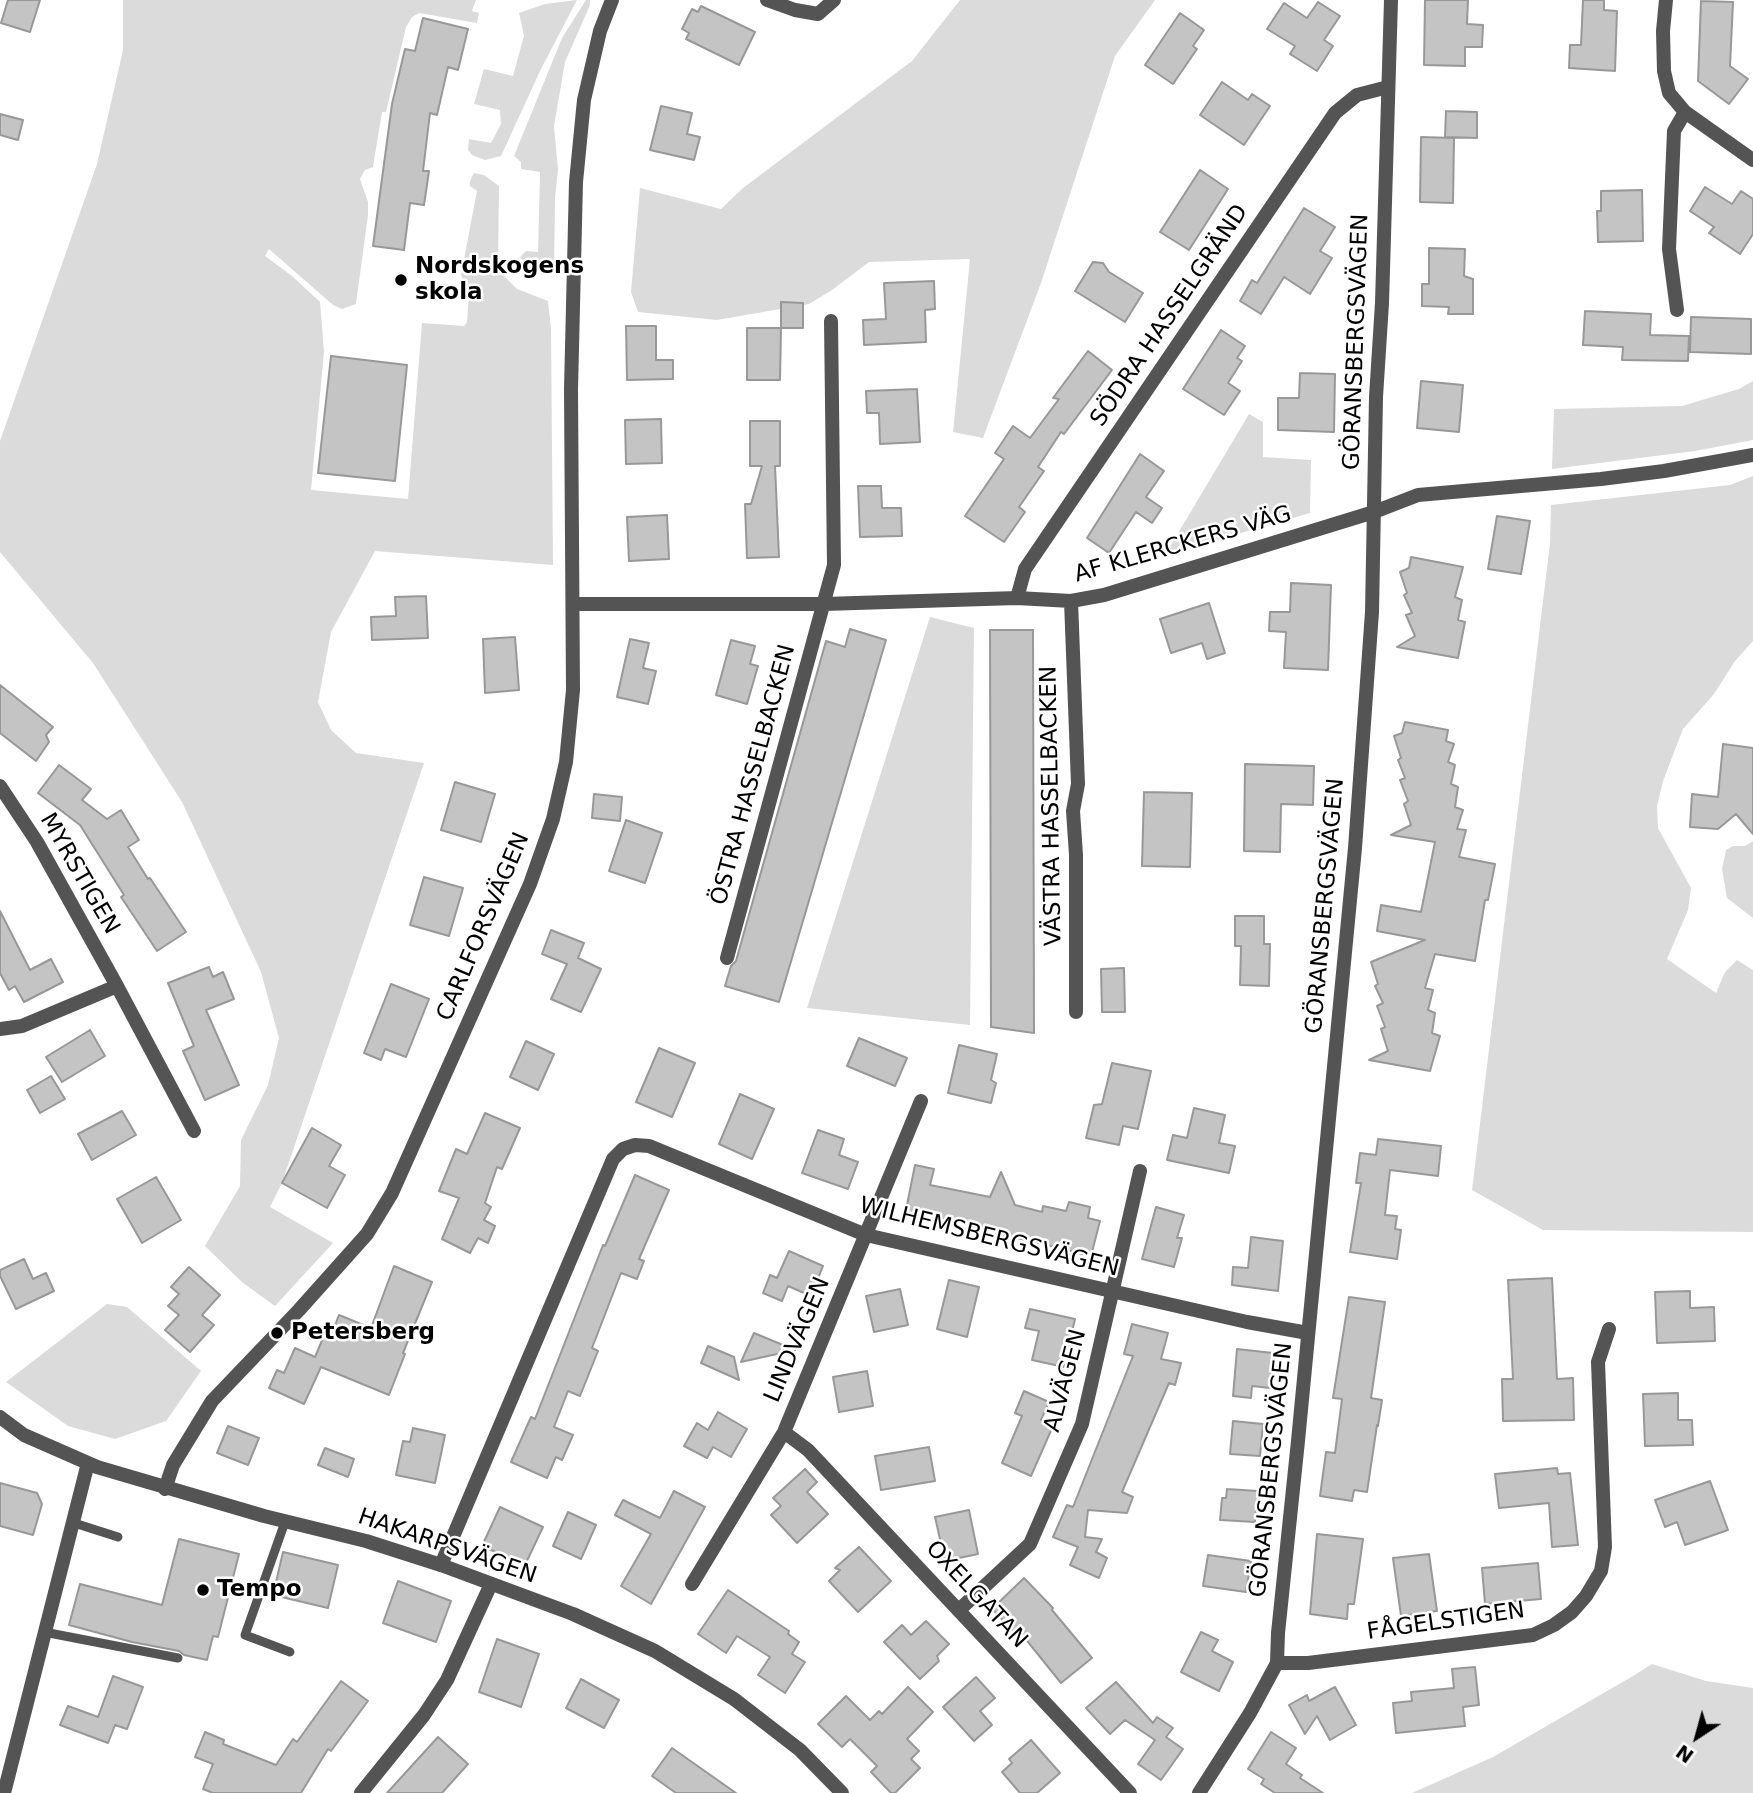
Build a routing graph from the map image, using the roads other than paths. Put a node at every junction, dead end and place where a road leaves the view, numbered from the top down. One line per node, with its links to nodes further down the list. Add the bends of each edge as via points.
1 (612, 0): 15 (street, CARLFORSVÄGEN, via 584,100 576,182 571,389)
2 (767, 0): 3 (street, via 818,14)
3 (834, 0)
4 (1391, 0): 6 (street, GÖRANSBERGSVÄGEN)
5 (1666, 0): 7 (street, via 1664,71 1669,93)
6 (1388, 87): 12 (street, GÖRANSBERGSVÄGEN); 13 (street, SÖDRA HASSELGRÄND, via 1357,95 1335,113 1026,569)
7 (1685, 112): 8 (street); 9 (street, via 1674,131 1673,145 1669,249)
8 (1753, 160)
9 (1677, 310)
10 (831, 321): 16 (street, ÖSTRA HASSELBACKEN, via 834,565)
11 (1753, 455): 12 (street, AF KLERCKERS VÄG, via 1601,479 1418,495)
12 (1374, 512): 14 (street, AF KLERCKERS VÄG, via 1104,596); 28 (street, GÖRANSBERGSVÄGEN, via 1372,612 1356,835)
13 (1017, 598): 14 (street, AF KLERCKERS VÄG); 16 (street, AF KLERCKERS VÄG)
14 (1071, 601): 20 (street, VÄSTRA HASSELBACKEN, via 1077,784 1073,811)
15 (574, 604): 16 (street, AF KLERCKERS VÄG); 32 (street, CARLFORSVÄGEN, via 566,762 553,819 530,884 392,1192 367,1234 212,1401 179,1455)
16 (824, 604): 18 (street, ÖSTRA HASSELBACKEN)
17 (0, 786): 19 (street, MYRSTIGEN, via 37,842)
18 (727, 958)
19 (117, 986): 21 (street, via 22,1026); 23 (street, MYRSTIGEN)
20 (1076, 1012)
21 (0, 1029)
22 (921, 1101): 25 (street, LINDVÄGEN)
23 (194, 1131)
24 (1140, 1171): 26 (street, ALVÄGEN)
25 (866, 1235): 26 (street, WILHEMSBERGSVÄGEN); 30 (street, LINDVÄGEN); 36 (street, WILHEMSBERGSVÄGEN, via 649,1146 635,1144 623,1149 613,1159)
26 (1113, 1292): 28 (street, WILHEMSBERGSVÄGEN); 39 (street, ALVÄGEN, via 1082,1424 1030,1544)
27 (1609, 1329): 43 (street, FÅGELSTIGEN, via 1598,1362 1605,1547 1601,1572 1572,1612 1533,1635)
28 (1308, 1334): 43 (street, GÖRANSBERGSVÄGEN)
29 (0, 1417): 31 (street, HAKARPSVÄGEN, via 24,1434)
30 (784, 1432): 38 (street, LINDVÄGEN); 39 (street, OXELGATAN, via 808,1450)
31 (88, 1463): 32 (street, HAKARPSVÄGEN); 33 (street)
32 (165, 1489): 34 (street, HAKARPSVÄGEN)
33 (71, 1522): 35 (lane); 40 (street)
34 (285, 1522): 36 (street, HAKARPSVÄGEN); 41 (lane, via 245,1635)
35 (117, 1537)
36 (441, 1565): 37 (street, HAKARPSVÄGEN)
37 (491, 1584): 45 (street, via 447,1680); 46 (street, HAKARPSVÄGEN, via 573,1614 666,1658 734,1699 800,1750)
38 (692, 1584)
39 (959, 1610): 47 (street, OXELGATAN)
40 (44, 1632): 42 (lane); 44 (street)
41 (290, 1653)
42 (177, 1658)
43 (1277, 1663): 48 (street, GÖRANSBERGSVÄGEN)
44 (4, 1793)
45 (361, 1793)
46 (842, 1793)
47 (1130, 1793)
48 (1199, 1793)

